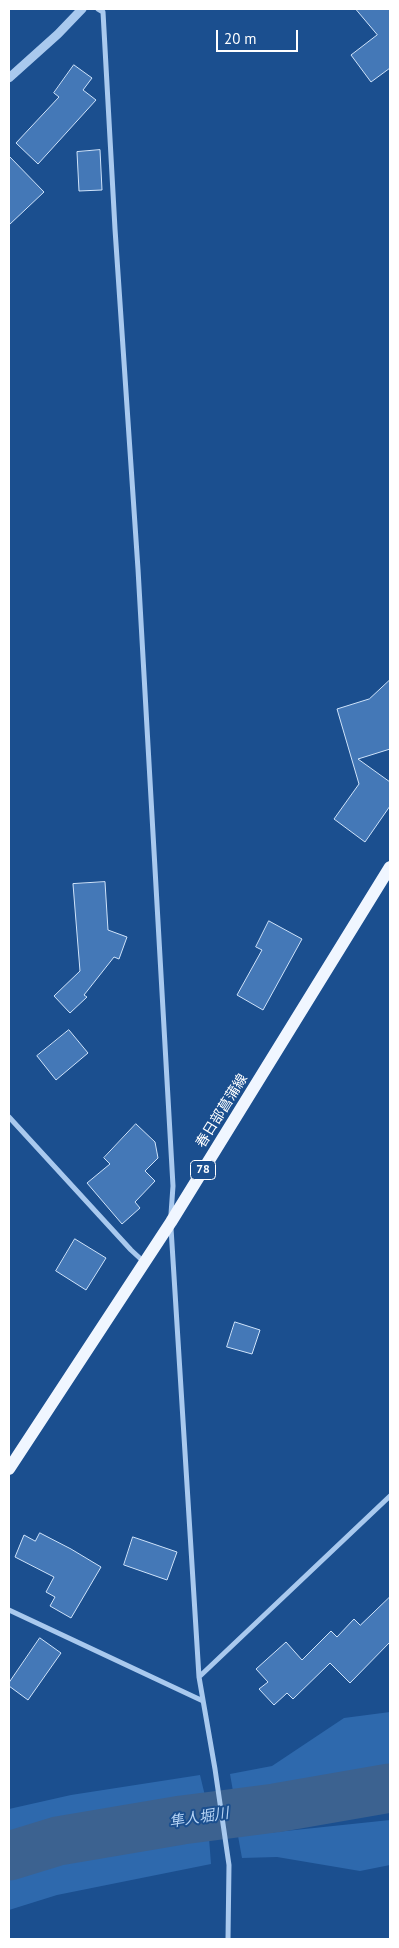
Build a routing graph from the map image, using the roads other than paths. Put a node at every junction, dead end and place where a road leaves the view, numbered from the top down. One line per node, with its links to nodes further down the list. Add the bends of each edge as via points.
1 (82, 9): 3 (street)
2 (98, 9): 6 (street, via 103,12 138,569 173,1186)
3 (9, 78)
4 (390, 867): 6 (main road, 春日部菖蒲線 / 78)
5 (9, 1117): 7 (street)
6 (171, 1222): 7 (main road, 春日部菖蒲線 / 78); 11 (street)
7 (145, 1262): 8 (main road, 春日部菖蒲線 / 78)
8 (9, 1469)
9 (390, 1496): 11 (street)
10 (9, 1610): 12 (street)
11 (199, 1677): 12 (street)
12 (203, 1701): 13 (street, via 228,1865)
13 (228, 1939)

